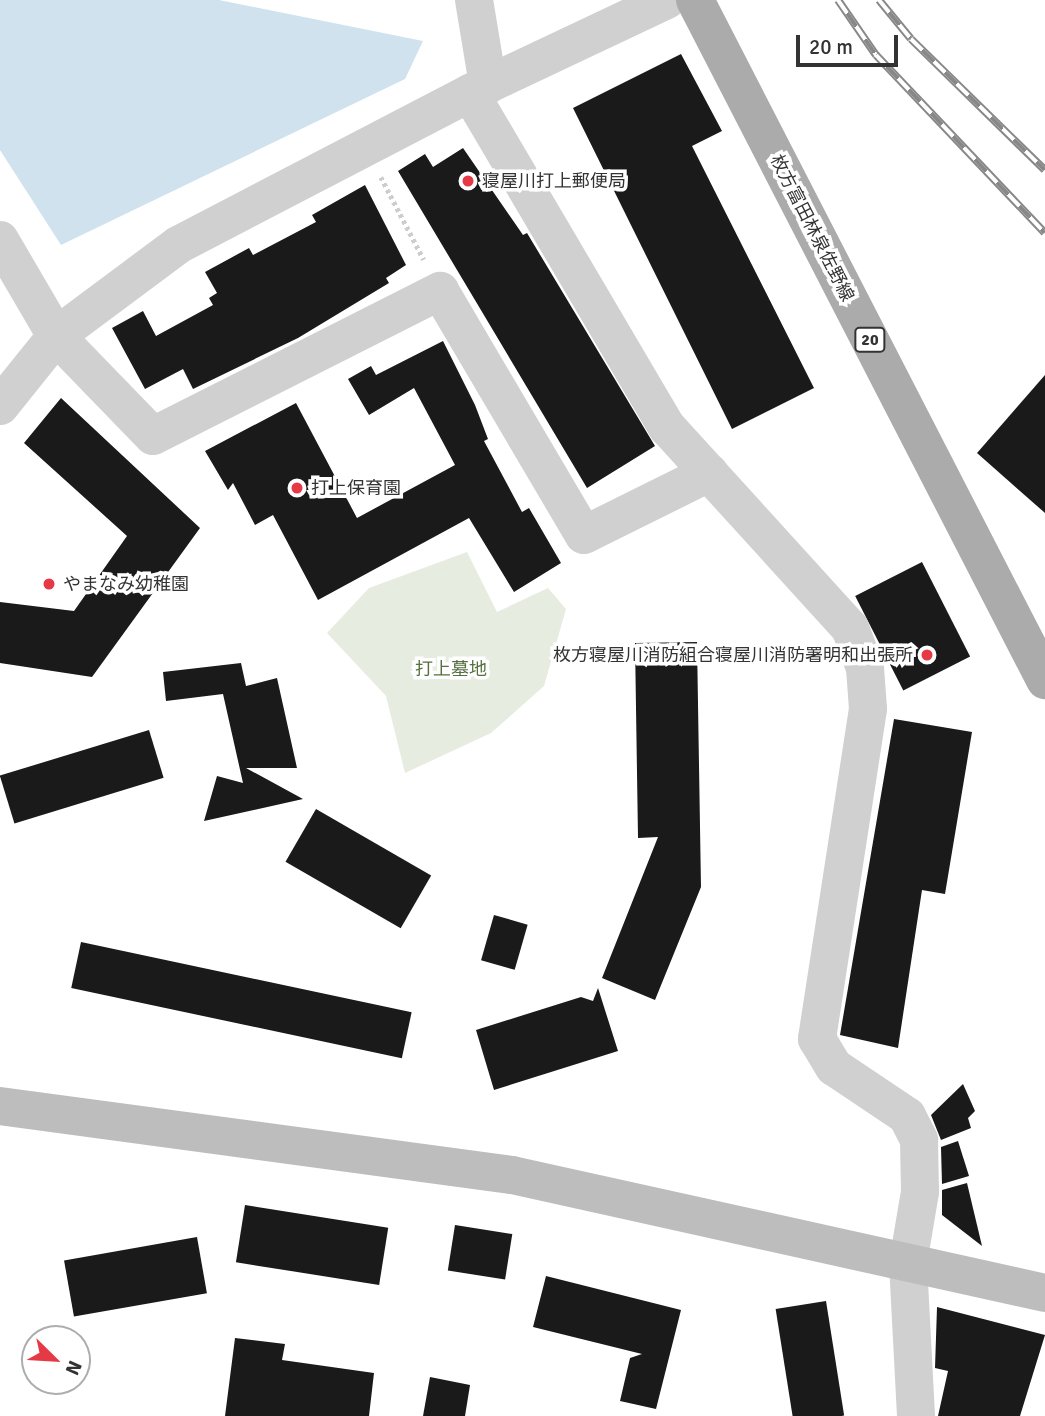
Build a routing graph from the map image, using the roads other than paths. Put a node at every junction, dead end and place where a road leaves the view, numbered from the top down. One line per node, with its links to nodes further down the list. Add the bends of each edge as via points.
1 (474, 0): 4 (street)
2 (667, 0): 4 (street)
3 (695, 0): 9 (main road, 枚方富田林泉佐野線 / 20)
4 (479, 89): 6 (street, via 178,244); 8 (street, via 667,427)
5 (0, 240): 6 (street)
6 (56, 336): 7 (street); 8 (street, via 153,436 440,291 584,534)
7 (0, 406)
8 (709, 473): 11 (street, via 850,628 866,668 868,709 817,1039 834,1067 907,1116 919,1140 920,1192)
9 (1045, 680)
10 (0, 1106): 11 (street, via 512,1175)
11 (908, 1263): 12 (street); 13 (street)
12 (1045, 1293)
13 (916, 1416)

